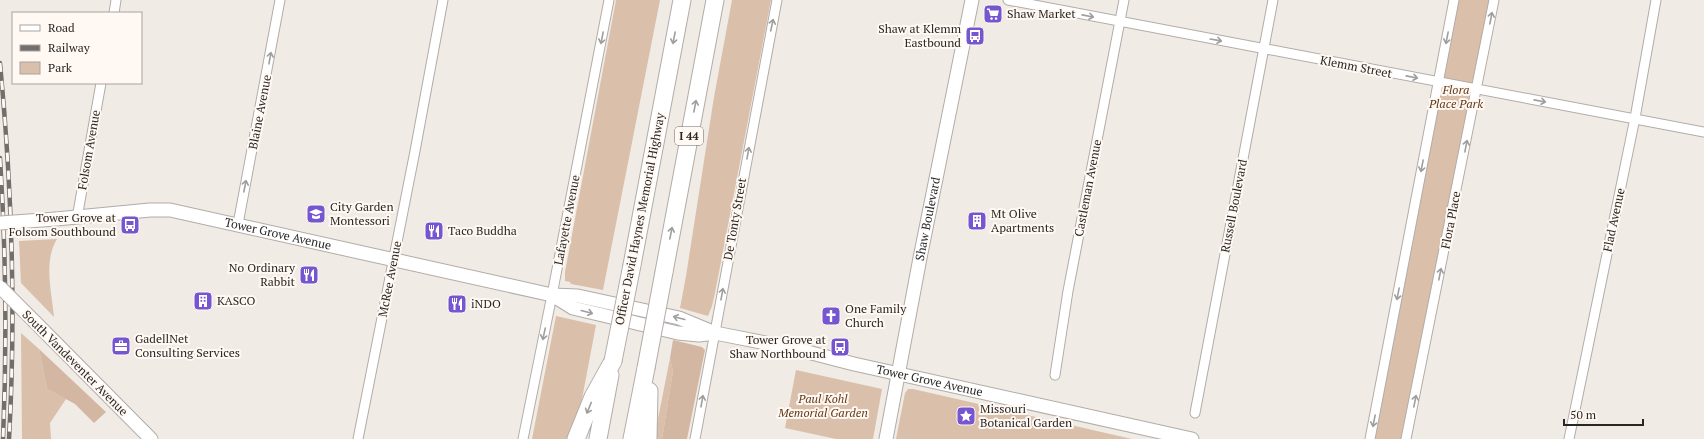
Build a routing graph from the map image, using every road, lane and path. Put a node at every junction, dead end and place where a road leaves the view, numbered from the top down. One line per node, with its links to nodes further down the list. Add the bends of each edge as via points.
1 (116, 0): 15 (street)
2 (280, 0): 25 (street, Blaine Avenue, one-way to 2)
3 (443, 0): 26 (street, McRee Avenue)
4 (609, 0): 28 (street, Lafayette Avenue, one-way to 28)
5 (682, 0): 30 (highway, Officer David Haynes Memorial Highway / I 44, one-way to 30, bridge)
6 (715, 0): 31 (highway, I 44, one-way to 6, bridge)
7 (777, 0): 29 (street, De Tonty Street, one-way to 7)
8 (972, 0): 32 (street, Shaw Boulevard)
9 (1008, 0): 16 (street, Klemm Street, one-way to 16)
10 (1124, 0): 16 (street, Castleman Avenue)
11 (1273, 0): 17 (street, Russell Boulevard)
12 (1454, 0): 18 (street, one-way to 18)
13 (1494, 0): 20 (street, Flora Place, one-way to 13)
14 (1656, 0): 21 (street, Flad Avenue)
15 (114, 12)
16 (1120, 22): 17 (street, Klemm Street, one-way to 17); 33 (street, Castleman Avenue, via 1068,291)
17 (1264, 49): 18 (street, Klemm Street, one-way to 18); 34 (street, Russell Boulevard)
18 (1438, 83): 20 (street, Klemm Street); 45 (street, one-way to 45)
19 (101, 84): 23 (street, Folsom Avenue)
20 (1477, 90): 21 (street, Klemm Street, one-way to 21); 46 (street, Flora Place, one-way to 20)
21 (1635, 118): 22 (street, Klemm Street); 47 (street, Flad Avenue)
22 (1704, 132)
23 (77, 218): 24 (street, Tower Grove Avenue, bridge); 25 (street, Tower Grove Avenue, via 161,209)
24 (0, 223)
25 (238, 224): 26 (street, Tower Grove Avenue)
26 (394, 259): 28 (street, Tower Grove Avenue); 36 (street, McRee Avenue)
27 (0, 287): 35 (street, South Vandeventer Avenue, bridge)
28 (552, 295): 29 (street, Tower Grove Avenue, via 578,296 679,318); 37 (street, Lafayette Avenue, one-way to 37)
29 (715, 332): 32 (street, Tower Grove Avenue); 42 (street, De Tonty Street, one-way to 29)
30 (613, 361): 38 (highway, one-way to 38); 39 (highway, Officer David Haynes Memorial Highway / I 44)
31 (646, 368): 40 (highway, I 44); 41 (highway, via 649,388)
32 (898, 374): 43 (street, Shaw Boulevard); 44 (street, Tower Grove Avenue)
33 (1055, 375)
34 (1195, 412)
35 (151, 439)
36 (358, 439)
37 (523, 439)
38 (576, 439)
39 (598, 439)
40 (632, 439)
41 (648, 439)
42 (695, 439)
43 (886, 439)
44 (1192, 439)
45 (1370, 439)
46 (1406, 439)
47 (1569, 439)

